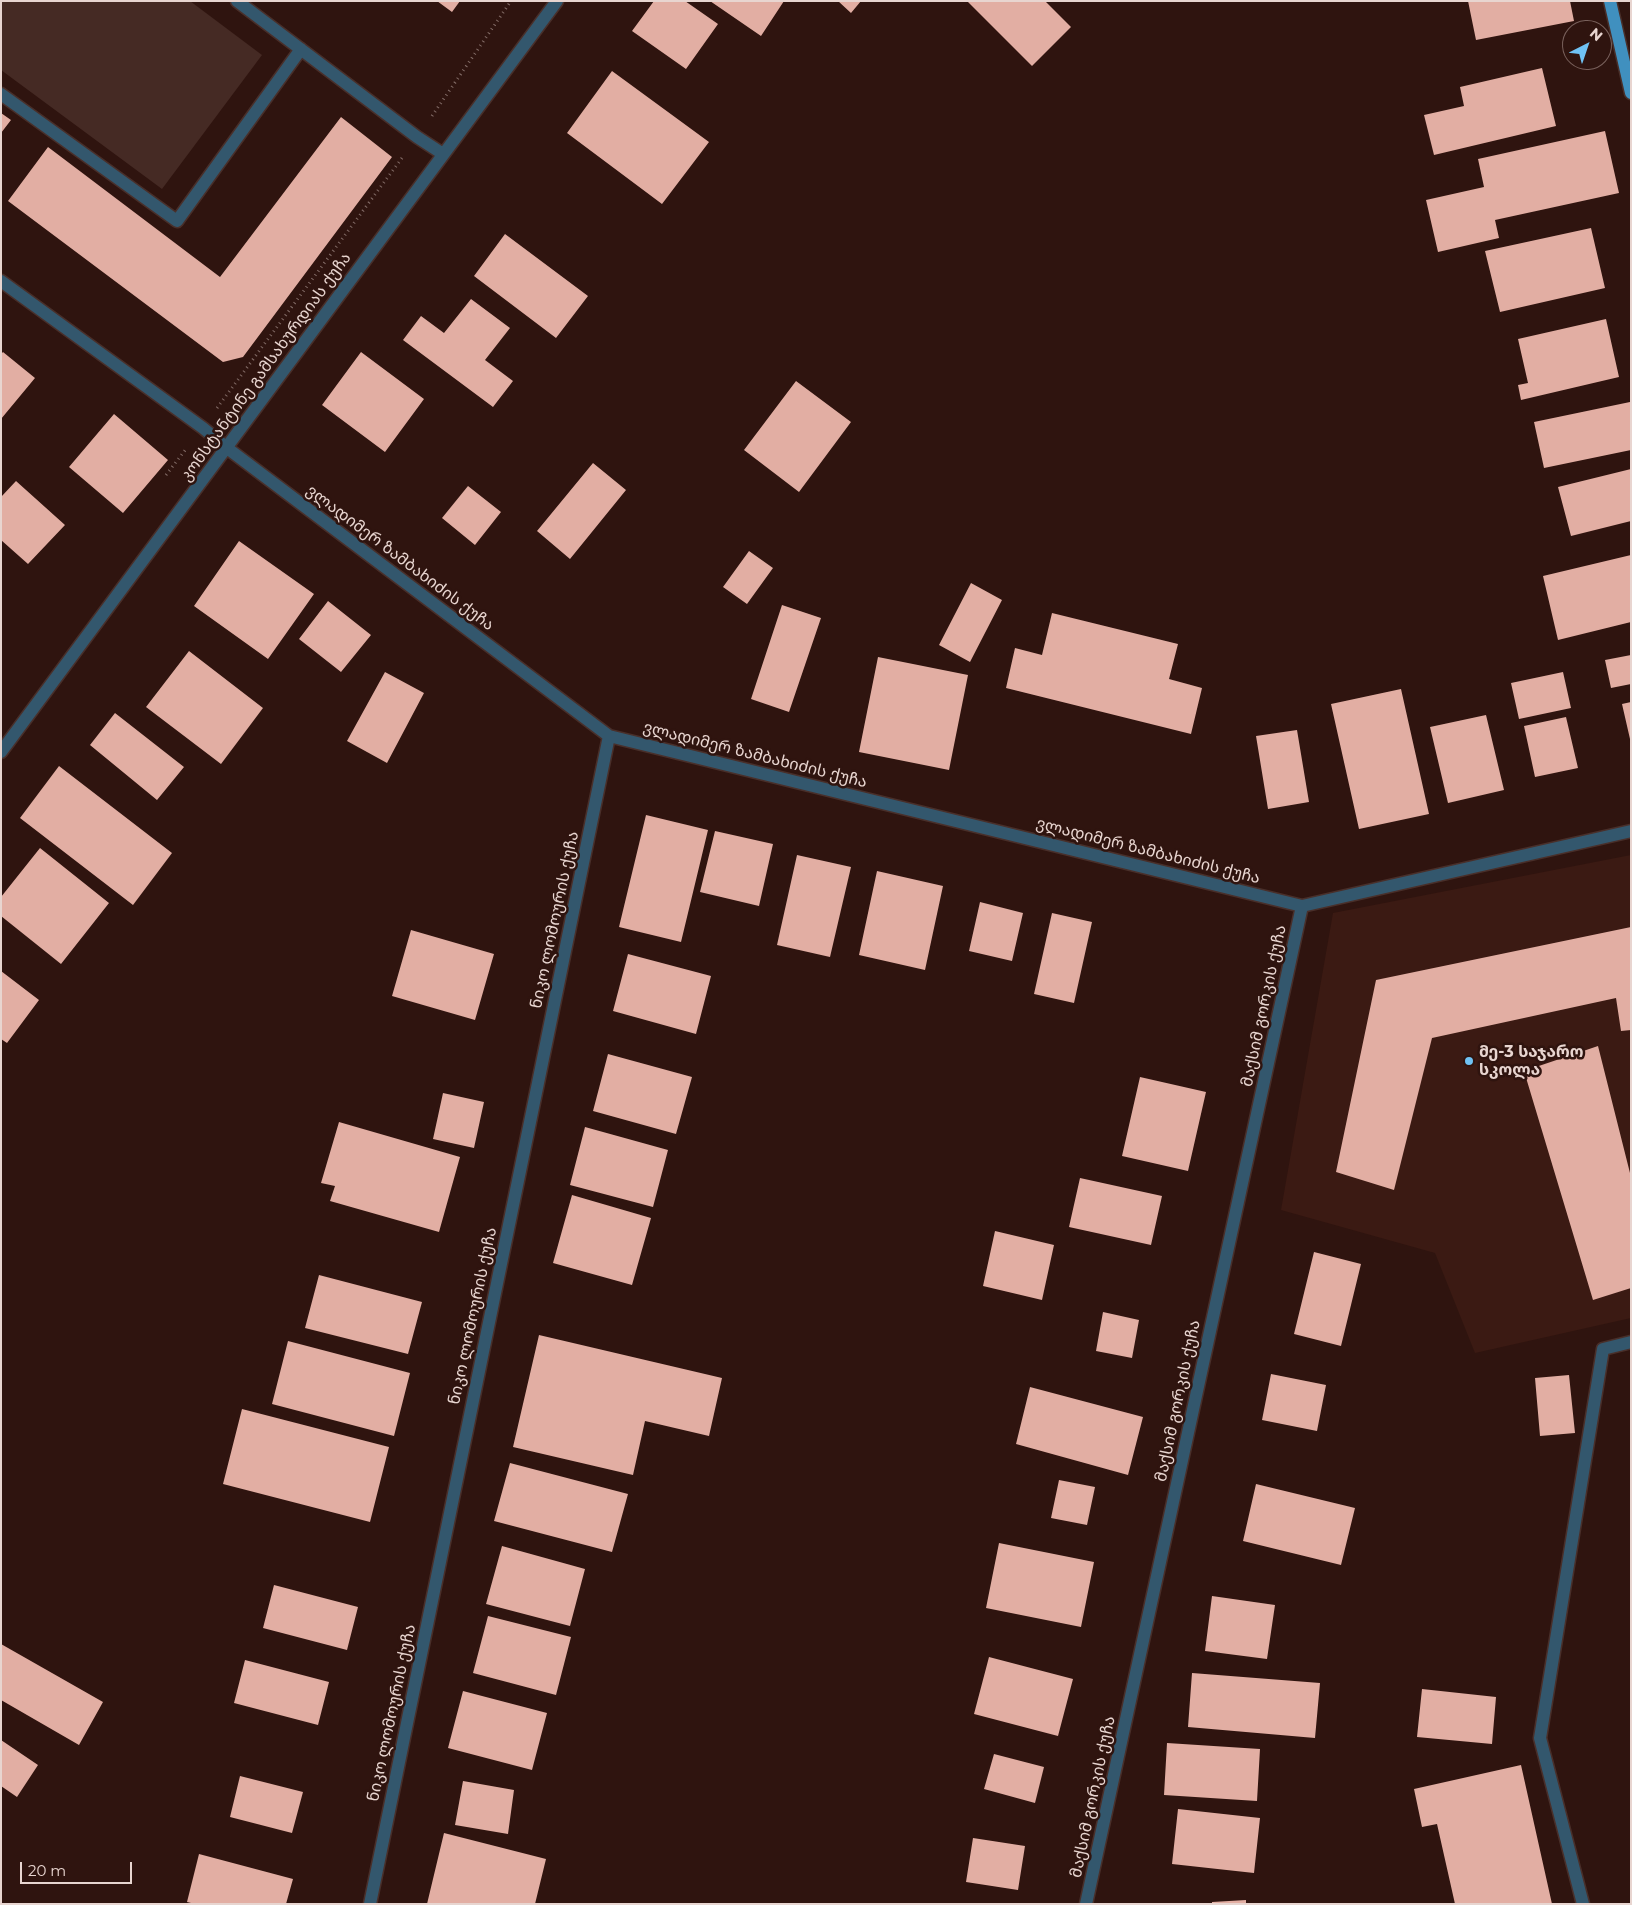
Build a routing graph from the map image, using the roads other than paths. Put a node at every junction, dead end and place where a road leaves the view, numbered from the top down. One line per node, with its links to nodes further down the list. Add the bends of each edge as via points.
1 (237, 1): 4 (street)
2 (557, 1): 7 (street, კონსტანტინე გამსახურდიას ქუჩა)
3 (1610, 1): 5 (main road)
4 (301, 49): 6 (street, via 177,222); 7 (street)
5 (1631, 93)
6 (1, 94)
7 (443, 154): 9 (street, კონსტანტინე გამსახურდიას ქუჩა)
8 (1, 281): 9 (street, ვლადიმერ ზამბახიძის ქუჩა)
9 (227, 448): 10 (street, ვლადიმერ ზამბახიძის ქუჩა); 11 (street, კონსტანტინე გამსახურდიას ქუჩა)
10 (609, 736): 13 (street, ვლადიმერ ზამბახიძის ქუჩა); 15 (street, ნიკო ლომოურის ქუჩა)
11 (1, 752)
12 (1631, 831): 13 (street, ვლადიმერ ზამბახიძის ქუჩა)
13 (1302, 906): 16 (street, მაქსიმ გორკის ქუჩა)
14 (1631, 1342): 17 (street, via 1603,1349 1540,1738)
15 (370, 1904)
16 (1086, 1904)
17 (1583, 1904)

